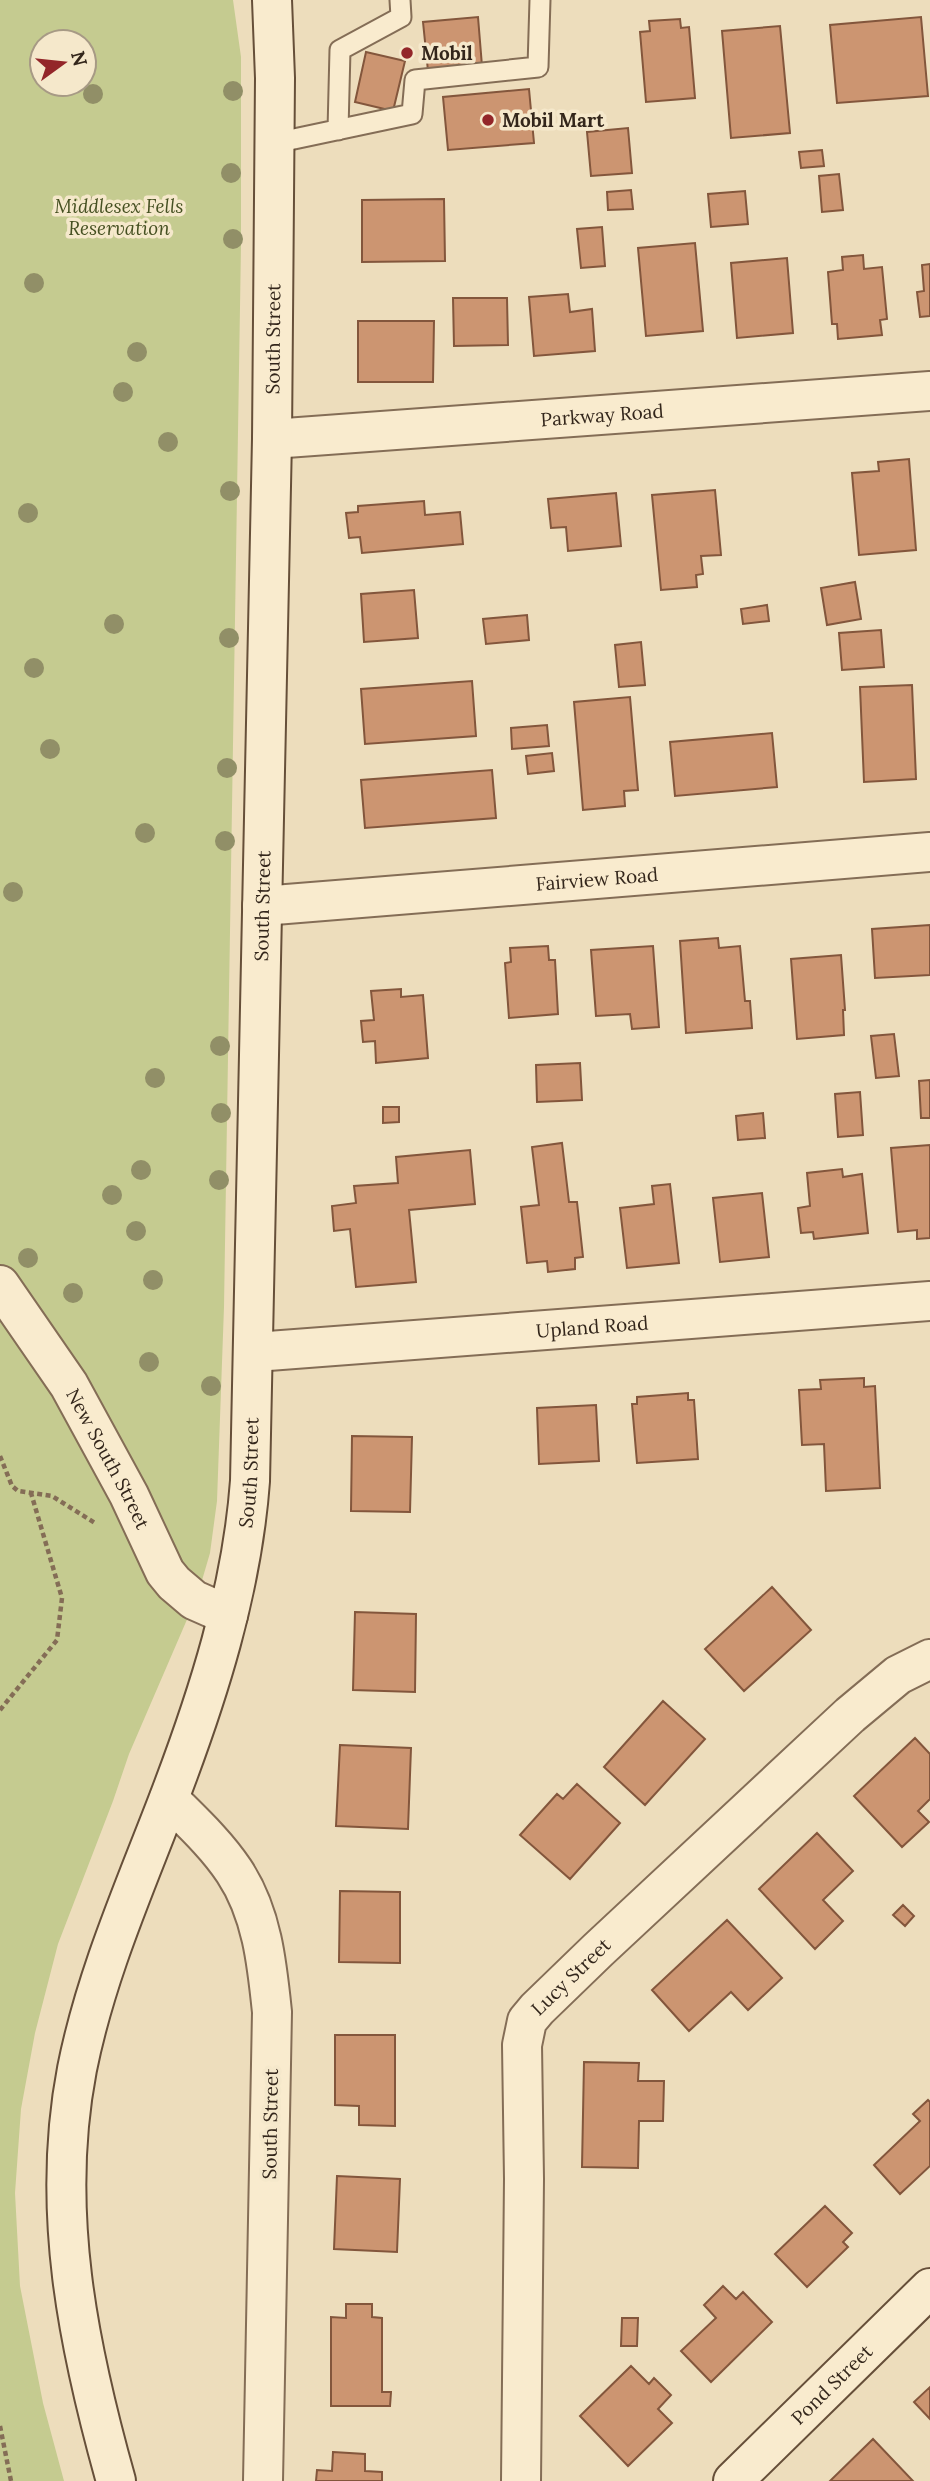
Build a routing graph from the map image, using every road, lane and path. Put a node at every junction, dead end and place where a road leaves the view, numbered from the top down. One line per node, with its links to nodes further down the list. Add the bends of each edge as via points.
1 (272, 0): 5 (street, South Street)
2 (400, 0): 4 (lane, via 401,17 340,50)
3 (541, 0): 4 (lane, via 538,67 415,80 412,114)
4 (338, 130): 5 (lane)
5 (275, 143): 7 (street, South Street)
6 (930, 391): 7 (street, Parkway Road)
7 (272, 439): 9 (street, South Street)
8 (930, 852): 9 (street, Fairview Road)
9 (262, 906): 12 (street, South Street)
10 (0, 1285): 16 (street, New South Street, via 69,1385 129,1494 165,1572 194,1600)
11 (930, 1301): 12 (street, Upland Road)
12 (254, 1352): 16 (street, South Street, via 249,1498)
13 (0, 1456): 14 (path, via 12,1486)
14 (31, 1493): 15 (path, via 52,1496); 18 (path, via 62,1598 57,1640)
15 (97, 1525)
16 (228, 1615): 19 (street, South Street, via 213,1674)
17 (930, 1659): 25 (street, Lucy Street, via 898,1675 850,1715 527,2021 522,2045)
18 (0, 1710)
19 (169, 1799): 23 (street, South Street, via 95,1997 77,2071 68,2141 66,2222 74,2298); 24 (street, South Street, via 209,1838 235,1872 255,1914 266,1961 272,2012)
20 (930, 2288): 26 (street, Pond Street)
21 (0, 2426): 22 (path)
22 (11, 2481)
23 (116, 2481)
24 (263, 2481)
25 (522, 2481)
26 (733, 2481)

